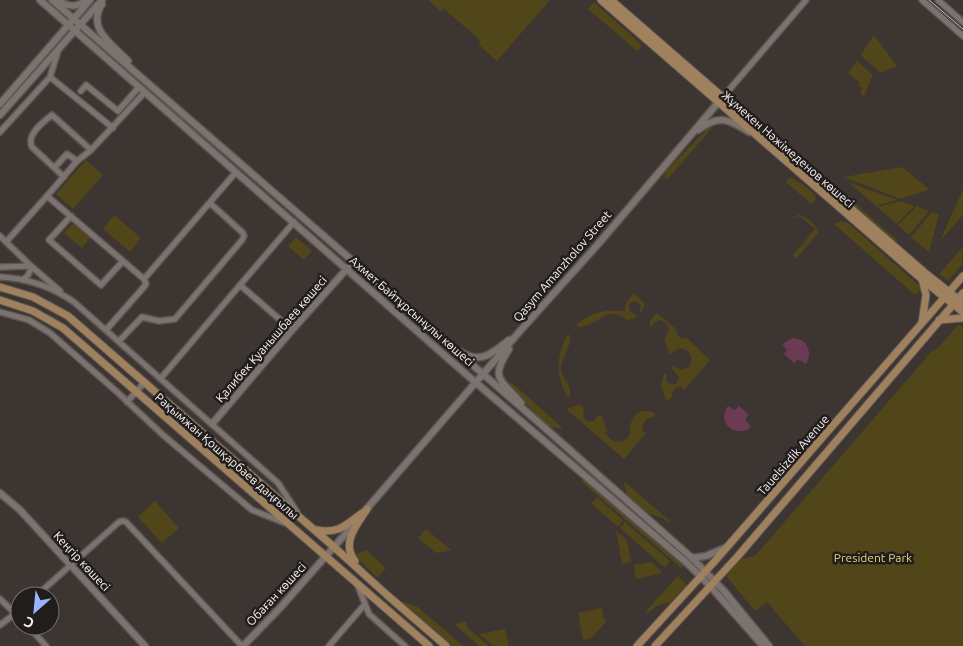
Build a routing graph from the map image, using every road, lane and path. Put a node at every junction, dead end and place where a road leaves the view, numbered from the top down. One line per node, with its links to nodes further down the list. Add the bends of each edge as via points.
1 (40, 0): 14 (street, Ахмет Байтұрсынұлы көшесі)
2 (52, 0): 12 (street, Ахмет Байтұрсынұлы көшесі)
3 (59, 0): 4 (street, via 73,6)
4 (86, 0)
5 (90, 0): 12 (street)
6 (103, 0): 15 (street); 18 (street, via 97,26)
7 (601, 0): 23 (main road, Жұмекен Нәжімеденов көшесі)
8 (610, 0): 23 (main road, Жұмекен Нәжімеденов көшесі)
9 (806, 0): 23 (street, Qasym Amanzholov Street)
10 (922, 0): 16 (street)
11 (938, 0): 13 (street)
12 (74, 19): 14 (street); 15 (street, Ахмет Байтұрсынұлы көшесі)
13 (963, 22)
14 (68, 25): 15 (street, Ахмет Байтұрсынұлы көшесі); 24 (street)
15 (77, 28): 17 (street); 18 (street, Ахмет Байтұрсынұлы көшесі); 20 (street, Ахмет Байтұрсынұлы көшесі)
16 (963, 36)
17 (59, 48): 19 (street); 25 (street)
18 (135, 73): 42 (street, Ахмет Байтұрсынұлы көшесі)
19 (50, 77): 26 (street); 27 (street)
20 (139, 87): 21 (street, via 118,111 86,85); 22 (street, Ахмет Байтұрсынұлы көшесі)
21 (81, 91)
22 (145, 92): 26 (street); 33 (street, Ахмет Байтұрсынұлы көшесі)
23 (721, 100): 28 (main road, Жұмекен Нәжімеденов көшесі); 29 (street, Qasym Amanzholov Street); 54 (main road, Жұмекен Нәжімеденов көшесі)
24 (0, 104)
25 (0, 114)
26 (113, 128): 30 (street)
27 (0, 132)
28 (756, 136): 29 (street, via 722,119 711,122); 49 (main road, Жұмекен Нәжімеденов көшесі)
29 (687, 139): 66 (street, Qasym Amanzholov Street)
30 (91, 150): 31 (street); 32 (street, via 51,116 31,136 30,142)
31 (78, 161): 32 (street, via 67,154); 34 (street)
32 (55, 168): 34 (street)
33 (236, 172): 36 (street); 38 (street, Ахмет Байтұрсынұлы көшесі)
34 (64, 177): 35 (street)
35 (47, 196): 37 (street); 40 (street)
36 (210, 203): 48 (street); 67 (street, via 243,233 242,240 175,319 159,321 142,317)
37 (71, 216): 41 (street); 41 (street, via 49,240 101,285)
38 (294, 222): 45 (street, Ахмет Байтұрсынұлы көшесі); 51 (street)
39 (0, 236): 40 (street)
40 (6, 242): 44 (street)
41 (123, 261): 48 (street)
42 (353, 262): 45 (street, Қалибек Қуанышбаев көшесі); 65 (street, Ахмет Байтұрсынұлы көшесі)
43 (0, 266): 44 (street)
44 (31, 267): 50 (street); 56 (street)
45 (347, 270): 64 (street, Қалибек Қуанышбаев көшесі); 70 (street, Ахмет Байтұрсынұлы көшесі)
46 (963, 276): 54 (main road, Tauelsizdik Avenue)
47 (0, 277): 50 (street)
48 (144, 278): 63 (street, via 146,284)
49 (922, 279): 54 (main road, Жұмекен Нәжімеденов көшесі); 62 (main road, via 926,295)
50 (23, 280): 56 (street, via 60,292)
51 (240, 285): 64 (street); 69 (street)
52 (0, 287): 71 (main road, via 33,297 68,316)
53 (963, 293): 57 (main road, Tauelsizdik Avenue)
54 (947, 295): 57 (main road, Жұмекен Нәжімеденов көшесі); 62 (main road, Tauelsizdik Avenue)
55 (0, 300): 72 (main road, Рақымжан Қошқарбаев даңғылы, via 33,311 63,328)
56 (72, 301): 63 (street)
57 (958, 302): 59 (main road, Жұмекен Нәжімеденов көшесі); 61 (main road, Tauelsizdik Avenue)
58 (0, 312): 73 (street, via 29,320 50,333)
59 (963, 312)
60 (963, 318): 61 (main road)
61 (939, 320): 89 (main road, Tauelsizdik Avenue)
62 (922, 323): 82 (main road, Tauelsizdik Avenue)
63 (106, 330): 67 (street)
64 (292, 330): 75 (street, Қалибек Қуанышбаев көшесі)
65 (432, 331): 66 (street, via 463,354 475,358 490,355); 68 (street, Ахмет Байтұрсынұлы көшесі)
66 (520, 331): 68 (street, Qasym Amanzholov Street); 74 (street, via 498,373 502,383)
67 (119, 341): 69 (street)
68 (482, 375): 70 (street, Qasym Amanzholov Street); 74 (street, Ахмет Байтұрсынұлы көшесі)
69 (161, 378): 75 (street)
70 (476, 382): 77 (street, Qasym Amanzholov Street); 86 (street, Ахмет Байтұрсынұлы көшесі)
71 (144, 383): 72 (street); 78 (main road)
72 (136, 392): 73 (street); 79 (main road, Рақымжан Қошқарбаев даңғылы)
73 (127, 402): 79 (street, via 252,510)
74 (537, 421): 84 (street, Ахмет Байтұрсынұлы көшесі)
75 (212, 424): 78 (street, via 278,483)
76 (0, 493): 85 (street, Кеңгір көшесі)
77 (367, 509): 80 (main road, via 338,530); 81 (street, Qasym Amanzholov Street); 88 (main road, via 348,544 354,560)
78 (300, 517): 80 (main road)
79 (290, 525): 83 (main road, Рақымжан Қошқарбаев даңғылы)
80 (314, 529): 81 (main road)
81 (334, 547): 83 (street, Обаған көшесі); 88 (main road)
82 (726, 548): 84 (street); 86 (main road, Tauelsizdik Avenue)
83 (326, 556): 87 (main road, Рақымжан Қошқарбаев даңғылы); 95 (street, Обаған көшесі)
84 (692, 558): 86 (street, Ахмет Байтұрсынұлы көшесі)
85 (71, 566): 90 (street); 94 (street, Кеңгір көшесі); 95 (street, via 118,522 126,522)
86 (703, 574): 89 (street, Ахмет Байтұрсынұлы көшесі); 100 (main road, Tauelsizdik Avenue)
87 (356, 583): 91 (street); 98 (main road, Рақымжан Қошқарбаев даңғылы)
88 (373, 583): 99 (main road)
89 (713, 584): 101 (main road, Tauelsizdik Avenue); 102 (street, Ахмет Байтұрсынұлы көшесі); 103 (street, Ахмет Байтұрсынұлы көшесі)
90 (48, 586)
91 (365, 604): 96 (street); 97 (street, via 369,614)
92 (37, 636): 93 (street)
93 (46, 646)
94 (145, 646)
95 (242, 646)
96 (329, 646)
97 (405, 646)
98 (429, 646)
99 (446, 646)
100 (637, 646)
101 (655, 646)
102 (763, 646)
103 (769, 646)

